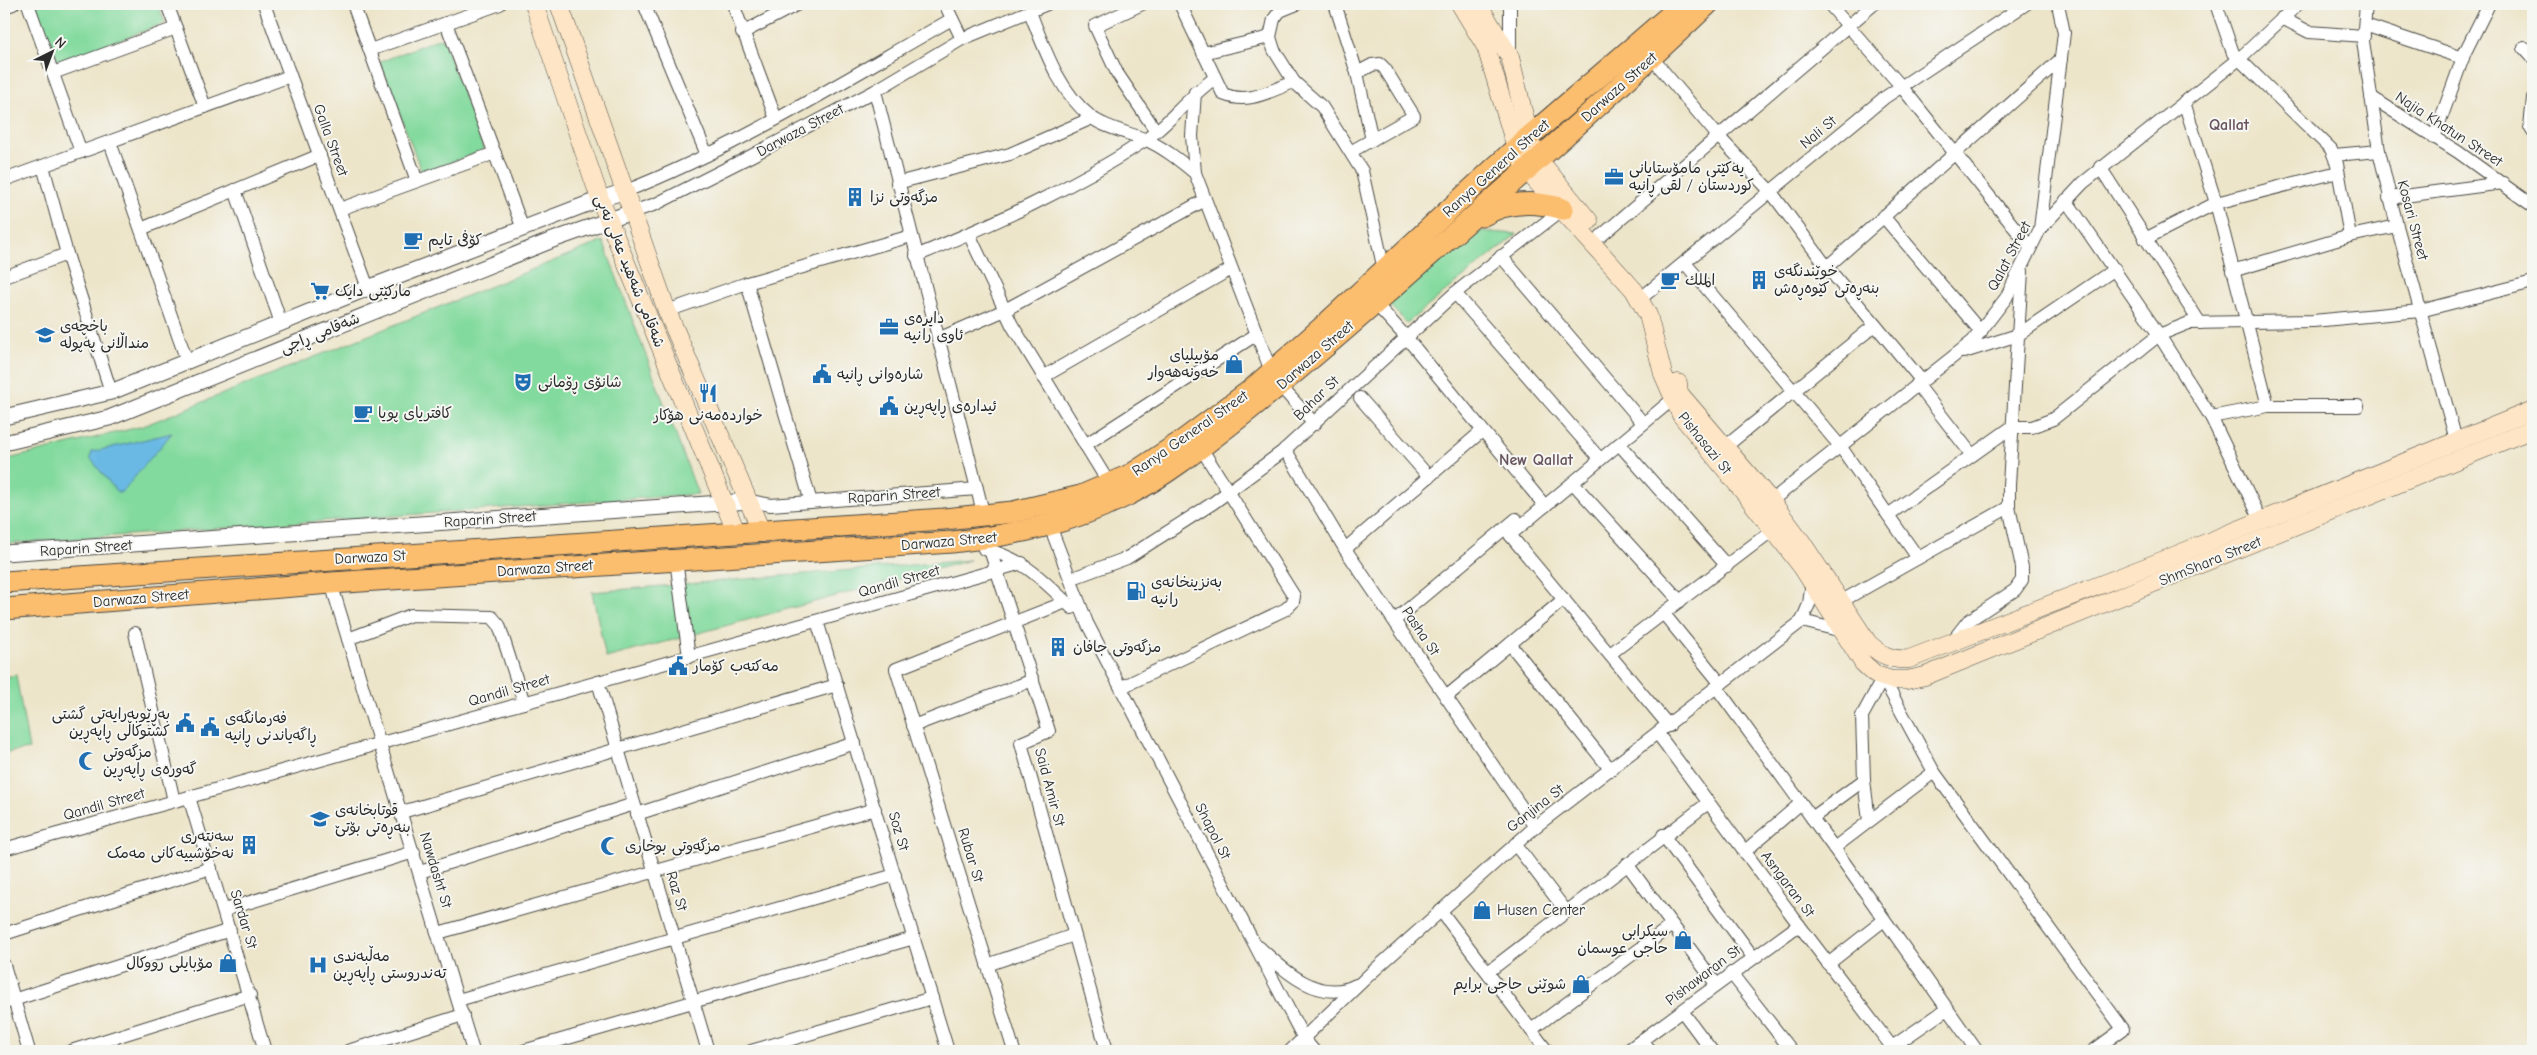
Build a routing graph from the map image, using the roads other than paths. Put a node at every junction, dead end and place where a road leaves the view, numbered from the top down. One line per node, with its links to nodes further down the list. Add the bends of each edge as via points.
1 (13, 4): 31 (street)
2 (28, 4): 52 (street)
3 (166, 4): 38 (street)
4 (264, 4): 54 (street, Galla Street)
5 (353, 4): 44 (street)
6 (500, 4): 36 (street)
7 (534, 4): 95 (main road, شەقامی شەهید عەلی نەبی)
8 (559, 4): 92 (main road, شەقامی شەهید عەلی نەبی)
9 (644, 4): 80 (street)
10 (733, 4): 40 (street)
11 (798, 4): 40 (street)
12 (945, 4): 35 (street)
13 (1047, 4): 33 (street, Darwaza Street)
14 (1142, 4): 66 (street, via 1096,26 1117,73)
15 (1180, 4): 45 (street)
16 (1296, 4): 32 (street)
17 (1335, 4): 53 (street)
18 (1460, 4): 73 (main road, via 1486,47)
19 (1478, 4): 46 (main road)
20 (1510, 4): 46 (street)
21 (1683, 4): 73 (highway, Ranya General Street)
22 (1708, 4): 47 (highway, Darwaza Street)
23 (1829, 4): 37 (street)
24 (1874, 4): 37 (street)
25 (2026, 4): 57 (street, Nali St)
26 (2058, 4): 48 (street, via 2064,33)
27 (2216, 4): 51 (street, via 2230,45)
28 (2298, 4): 34 (street, Qalat Street)
29 (2366, 4): 39 (street, Kosari Street)
30 (2489, 4): 49 (street)
31 (4, 7)
32 (1277, 7): 41 (street)
33 (1030, 12): 42 (street, Darwaza Street); 64 (street, via 1052,67 1069,95)
34 (2282, 18): 39 (street, via 2309,32); 51 (street, Qalat Street)
35 (952, 19): 42 (street); 65 (street, Darwaza Street)
36 (446, 22): 44 (street); 78 (street)
37 (1849, 27): 57 (street); 68 (street)
38 (176, 28): 52 (street); 63 (street)
39 (2364, 31): 49 (street); 60 (street, Kosari Street)
40 (742, 33): 65 (street)
41 (1270, 37): 45 (street); 56 (street, via 1274,50)
42 (962, 39): 58 (street, Darwaza Street)
43 (2524, 48): 50 (street)
44 (370, 50): 88 (street)
45 (1203, 53): 55 (street)
46 (1510, 57): 73 (main road)
47 (1652, 58): 68 (street); 82 (highway, Darwaza Street)
48 (2061, 58): 77 (street); 109 (street)
49 (2463, 58): 69 (street)
50 (2533, 58)
51 (2239, 59): 62 (street, Qalat Street); 81 (street)
52 (53, 73): 75 (street)
53 (1357, 73): 71 (street); 71 (street, via 1380,64 1414,116)
54 (290, 76): 63 (street); 79 (street, Galla Street)
55 (1215, 78): 56 (street, via 1223,94 1236,100 1248,99); 59 (street)
56 (1294, 82): 76 (street, via 1322,107)
57 (1900, 86): 77 (street); 93 (street, Nali St)
58 (874, 91): 89 (street); 102 (street, Darwaza Street, via 662,201)
59 (1195, 92): 66 (street); 86 (street, via 1192,136)
60 (2371, 97): 69 (street, Najia Khatun Street); 74 (street, Kosari Street)
61 (2533, 98): 67 (street, via 2530,127)
62 (2184, 102): 84 (street, Qalat Street); 98 (street)
63 (205, 107): 72 (street)
64 (1092, 118): 70 (street); 89 (street, via 1010,154)
65 (776, 119): 80 (street, Darwaza Street)
66 (1156, 130): 70 (street)
67 (2533, 132)
68 (1718, 136): 93 (street); 112 (street)
69 (2434, 138): 90 (street, Najia Khatun Street)
70 (1146, 140): 86 (street, via 1172,154); 110 (street, via 1063,190)
71 (1372, 140): 76 (street)
72 (110, 142): 75 (street); 107 (street)
73 (1523, 142): 82 (main road, Pishasazi St); 124 (highway, Ranya General Street)
74 (2379, 151): 81 (street); 94 (street, Kosari Street)
75 (81, 152): 83 (street)
76 (1352, 152): 124 (street, via 1366,181)
77 (1953, 152): 103 (street); 115 (street)
78 (494, 153): 88 (street); 108 (street)
79 (320, 155): 91 (street); 100 (street, Galla Street)
80 (707, 155): 92 (street, Darwaza Street)
81 (2334, 155): 85 (street)
82 (1533, 165): 101 (main road, Pishasazi St); 105 (highway, Darwaza Street); 112 (main road, Pishasazi St)
83 (43, 166): 87 (street); 116 (street)
84 (2100, 166): 97 (street, Qalat Street); 114 (street)
85 (2338, 172): 98 (street); 113 (street)
86 (1195, 173): 96 (street)
87 (4, 180)
88 (417, 181): 100 (street)
89 (898, 183): 111 (street)
90 (2504, 183): 94 (street); 99 (street, Najia Khatun Street)
91 (235, 190): 107 (street); 136 (street)
92 (626, 191): 95 (street, شەقامی ڕاجی); 102 (main road, شەقامی شەهید عەلی نەبی)
93 (1771, 192): 120 (street, Nali St); 121 (street)
94 (2389, 198): 106 (street, Kosari Street)
95 (600, 199): 104 (main road, شەقامی شەهید عەلی نەبی); 108 (street, شەقامی ڕاجی)
96 (1205, 200): 122 (street); 133 (street)
97 (2066, 200): 109 (street, Qalat Street); 123 (street)
98 (2216, 203): 114 (street); 125 (street)
99 (2533, 206)
100 (340, 209): 129 (street, Galla Street)
101 (1563, 209): 105 (highway, via 1537,203 1510,205); 118 (street, Bahar St); 131 (main road, Pishasazi St)
102 (632, 212): 104 (street, شەقامی ڕاجی); 134 (main road, شەقامی شەهید عەلی نەبی)
103 (1883, 216): 121 (street); 140 (street)
104 (608, 219): 166 (street, شەقامی ڕاجی, via 109,418); 186 (main road, شەقامی شەهید عەلی نەبی)
105 (1464, 225): 132 (highway, Darwaza Street)
106 (2396, 226): 113 (street); 135 (street, Kosari Street)
107 (140, 229): 147 (street)
108 (523, 229): 129 (street, شەقامی ڕاجی)
109 (2040, 229): 115 (street, Qalat Street)
110 (969, 234): 117 (street); 133 (street)
111 (911, 236): 117 (street); 128 (street)
112 (1601, 236): 131 (main road, Pishasazi St, via 1641,280)
113 (2350, 236): 125 (street)
114 (2145, 239): 137 (street)
115 (2030, 247): 119 (street, Qalat Street)
116 (68, 254): 126 (street); 152 (street)
117 (916, 256): 145 (street)
118 (1501, 256): 130 (street, Bahar St); 160 (street)
119 (2023, 263): 140 (street, Qalat Street, via 2006,298); 142 (street)
120 (1685, 264): 131 (street, Nali St); 151 (street)
121 (1827, 267): 139 (street)
122 (1231, 269): 141 (street); 148 (street)
123 (2115, 269): 142 (street); 143 (street)
124 (1384, 270): 149 (highway, Ranya General Street)
125 (2232, 271): 138 (street)
126 (4, 276)
127 (2533, 282): 135 (street)
128 (747, 283): 134 (street); 187 (street)
129 (368, 288): 136 (street, شەقامی ڕاجی)
130 (1455, 293): 144 (street, Bahar St); 175 (street)
131 (1644, 297): 153 (main road, Pishasazi St, via 1656,306 1668,340 1672,367 1678,380)
132 (1375, 303): 144 (street); 149 (highway, Darwaza Street)
133 (1005, 310): 145 (street); 148 (street)
134 (667, 311): 184 (main road, شەقامی شەهید عەلی نەبی)
135 (2420, 311): 138 (street, via 2313,321); 165 (street, Kosari Street)
136 (281, 323): 147 (street, شەقامی ڕاجی)
137 (2200, 323): 138 (street); 143 (street, via 2189,323)
138 (2248, 323): 155 (street)
139 (1875, 324): 150 (street); 151 (street)
140 (1981, 332): 146 (street, Qalat Street)
141 (1257, 334): 149 (street); 168 (street)
142 (2018, 335): 146 (street); 162 (street)
143 (2159, 335): 159 (street); 162 (street, via 2052,419 2032,427)
144 (1406, 337): 161 (street, Bahar St, via 1355,382); 164 (street)
145 (938, 339): 182 (street)
146 (1959, 353): 150 (street, Qalat Street)
147 (187, 361): 152 (street, شەقامی ڕاجی)
148 (1043, 377): 168 (street)
149 (1276, 379): 161 (street); 171 (highway, Darwaza Street); 181 (highway, Ranya General Street)
150 (1919, 382): 169 (street, Qalat Street); 174 (street)
151 (1793, 391): 169 (street); 170 (street)
152 (112, 392): 158 (street, شەقامی ڕاجی)
153 (1676, 396): 160 (street); 170 (main road, Pishasazi St); 194 (main road, Pishasazi St, via 1688,425)
154 (1360, 398): 178 (street)
155 (2268, 406): 156 (street); 159 (street)
156 (2358, 406)
157 (2533, 410): 165 (main road, ShmShara Street)
158 (4, 417)
159 (2211, 417): 192 (street)
160 (1643, 423): 167 (street)
161 (1315, 424): 172 (street, Bahar St)
162 (2012, 427): 174 (street); 189 (street)
163 (2533, 429): 177 (main road, ShmShara Street)
164 (1482, 431): 178 (street); 188 (street)
165 (2456, 440): 173 (main road, ShmShara Street)
166 (4, 442)
167 (1619, 444): 175 (street); 204 (street)
168 (1085, 445): 181 (street)
169 (1840, 446): 185 (street, Qalat Street); 190 (street)
170 (1725, 447): 185 (main road, Pishasazi St)
171 (1201, 448): 183 (street); 193 (highway, Darwaza Street, via 1130,494)
172 (1285, 449): 183 (street, Bahar St); 198 (street, Pasha St)
173 (2429, 452): 176 (main road, ShmShara Street); 177 (main road)
174 (1972, 455): 190 (street)
175 (1600, 460): 180 (street)
176 (2404, 462): 179 (main road); 192 (main road, ShmShara Street)
177 (2436, 470): 179 (main road, ShmShara Street)
178 (1429, 477): 198 (street)
179 (2411, 480): 231 (main road, ShmShara Street, via 1924,676 1899,681)
180 (1572, 483): 188 (street); 212 (street)
181 (1110, 486): 191 (highway, Ranya General Street, via 1048,505)
182 (977, 489): 187 (street, Raparin Street); 191 (street)
183 (1229, 491): 207 (street, Bahar St, via 1128,558); 236 (street, via 1294,596 1293,602 1286,609)
184 (750, 501): 186 (street, Raparin Street); 187 (street, Raparin Street, via 771,505); 195 (main road, شەقامی شەهید عەلی نەبی)
185 (1771, 501): 214 (main road, Pishasazi St)
186 (725, 502): 196 (main road, شەقامی شەهید عەلی نەبی); 200 (street, Raparin Street)
187 (811, 502)
188 (1543, 503): 211 (street, via 1510,534); 218 (street)
189 (2009, 508): 201 (street); 226 (street, via 2022,580 2015,590 1968,621)
190 (1888, 515): 201 (street)
191 (984, 516): 195 (highway, Ranya General Street)
192 (2261, 520): 226 (main road, ShmShara Street)
193 (1050, 526): 197 (highway, Darwaza Street, via 1012,535); 207 (street)
194 (1774, 529): 204 (street); 208 (main road, Pishasazi St)
195 (762, 533): 196 (highway, Ranya General Street)
196 (737, 534): 206 (highway, Darwaza St)
197 (952, 542): 199 (street); 202 (highway, Darwaza Street)
198 (1346, 549): 218 (street, Pasha St)
199 (990, 550): 203 (street); 205 (street, Said Amir St)
200 (4, 553)
201 (1918, 558): 214 (street)
202 (676, 560): 210 (highway, Darwaza Street); 229 (street)
203 (1022, 563): 205 (street, Qandil Street); 213 (street)
204 (1727, 566): 212 (street)
205 (997, 570): 219 (street, Qandil Street); 222 (street, Said Amir St)
206 (65, 578): 209 (highway, Darwaza St); 215 (highway)
207 (1070, 579): 221 (street)
208 (1812, 581): 220 (street, via 1809,604); 223 (main road, Pishasazi St)
209 (4, 582)
210 (331, 583): 215 (highway, Darwaza Street); 225 (street, Nawdasht St)
211 (1564, 599): 227 (street); 228 (street)
212 (1680, 601): 217 (street)
213 (1066, 602): 221 (street); 222 (street)
214 (1840, 602): 230 (main road, Pishasazi St, via 1868,643)
215 (67, 604): 216 (highway, Darwaza Street)
216 (4, 609)
217 (1664, 614): 228 (street); 235 (street)
218 (1395, 620): 237 (street, Pasha St)
219 (817, 621): 229 (street, Qandil Street); 234 (street, Soz St)
220 (1802, 621): 223 (street); 235 (street, Ganjina St)
221 (1087, 623): 236 (street, Shapol St)
222 (1015, 624): 232 (street, Said Amir St); 239 (street, Rubar St, via 896,669)
223 (1842, 631): 231 (main road, Pishasazi St, via 1863,663)
224 (135, 633): 249 (street)
225 (348, 639): 238 (street, via 411,615 492,617 499,625); 242 (street, Nawdasht St)
226 (1951, 643): 230 (main road, ShmShara Street, via 1909,659)
227 (1510, 644): 237 (street); 245 (street)
228 (1610, 654): 240 (street)
229 (690, 657): 233 (street, Qandil Street)
230 (1891, 658): 231 (main road)
231 (1883, 678): 246 (street); 247 (street, via 1862,716)
232 (1033, 680): 239 (street); 279 (street, Said Amir St, via 1049,731 1022,743)
233 (598, 682): 238 (street, Qandil Street); 244 (street, Raz St)
234 (837, 685): 243 (street, Soz St); 244 (street)
235 (1719, 686): 240 (street, Ganjina St); 251 (street)
236 (1122, 687): 274 (street, Shapol St)
237 (1446, 697): 257 (street, Pasha St)
238 (524, 703): 242 (street, Qandil Street)
239 (914, 726): 284 (street, Rubar St)
240 (1669, 726): 241 (street, Ganjina St)
241 (1658, 734): 245 (street, Ganjina St); 250 (street, Asngaran St)
242 (381, 743): 248 (street, Qandil Street); 254 (street, Nawdasht St)
243 (855, 743): 252 (street); 253 (street, Soz St)
244 (618, 750): 252 (street, Raz St); 254 (street)
245 (1611, 770): 257 (street, Ganjina St)
246 (1934, 772): 256 (street); 321 (street, via 2123,1029)
247 (1864, 780): 255 (street); 256 (street)
248 (189, 797): 249 (street, Qandil Street); 265 (street, Sardar St)
249 (174, 801): 261 (street, Qandil Street)
250 (1708, 803): 258 (street); 263 (street, Asngaran St)
251 (1801, 803): 255 (street); 263 (street)
252 (636, 809): 266 (street); 267 (street, Raz St)
253 (875, 809): 267 (street); 268 (street, Soz St)
254 (402, 812): 262 (street, Nawdasht St)
255 (1812, 818): 260 (street)
256 (1869, 822): 260 (street)
257 (1535, 828): 259 (street, Ganjina St)
258 (1663, 836): 264 (street); 282 (street)
259 (1516, 844): 270 (street, Ganjina St); 271 (street)
260 (1834, 848): 272 (street)
261 (4, 849)
262 (414, 852): 266 (street, Nawdasht St); 269 (street)
263 (1744, 852): 275 (street, Asngaran St)
264 (1626, 864): 271 (street); 273 (street)
265 (211, 868): 269 (street, Sardar St); 278 (street)
266 (420, 872): 277 (street, Nawdasht St)
267 (655, 872): 277 (street); 280 (street, Raz St)
268 (895, 875): 280 (street); 281 (street, Soz St)
269 (224, 910): 276 (street, Sardar St)
270 (1440, 911): 286 (street); 288 (street, Ganjina St)
271 (1566, 911): 286 (street)
272 (1884, 920): 283 (street); 295 (street)
273 (1672, 925): 289 (street); 298 (street)
274 (1244, 926): 288 (street, via 1273,961 1294,976 1327,992 1355,986); 299 (street, Shapol St)
275 (1799, 926): 282 (street, Pishawaran St); 283 (street, Asngaran St)
276 (230, 930): 290 (street, Sardar St); 293 (street)
277 (438, 933): 292 (street, Nawdasht St)
278 (4, 934)
279 (1074, 935): 284 (street); 312 (street, Said Amir St)
280 (674, 938): 292 (street); 294 (street, Raz St)
281 (914, 938): 291 (street, Soz St); 294 (street)
282 (1753, 957): 287 (street, Pishawaran St)
283 (1828, 964): 301 (street, Asngaran St)
284 (987, 965): 311 (street, Rubar St)
285 (4, 966): 293 (street)
286 (1488, 972): 298 (street)
287 (1731, 973): 289 (street, Pishawaran St); 319 (street)
288 (1370, 974): 299 (street, Ganjina St)
289 (1716, 984): 296 (street, Pishawaran St)
290 (250, 995): 303 (street); 304 (street, Sardar St)
291 (932, 998): 309 (street); 310 (street, Soz St)
292 (458, 1000): 297 (street, Nawdasht St)
293 (9, 1002): 302 (street)
294 (694, 1002): 307 (street); 308 (street, Raz St)
295 (1947, 1009): 301 (street); 320 (street)
296 (1682, 1011): 300 (street, Pishawaran St); 318 (street)
297 (463, 1015): 305 (street); 306 (street, Nawdasht St)
298 (1531, 1030): 315 (street)
299 (1304, 1039): 313 (street, Ganjina St); 314 (street, Shapol St)
300 (1642, 1040): 316 (street, Pishawaran St); 317 (street)
301 (1894, 1049)
302 (29, 1051)
303 (72, 1051)
304 (265, 1051)
305 (348, 1051)
306 (473, 1051)
307 (523, 1051)
308 (708, 1051)
309 (752, 1051)
310 (948, 1051)
311 (1014, 1051)
312 (1107, 1051)
313 (1290, 1051)
314 (1314, 1051)
315 (1547, 1051)
316 (1627, 1051)
317 (1651, 1051)
318 (1712, 1051)
319 (1792, 1051)
320 (1977, 1051)
321 (2093, 1051)

